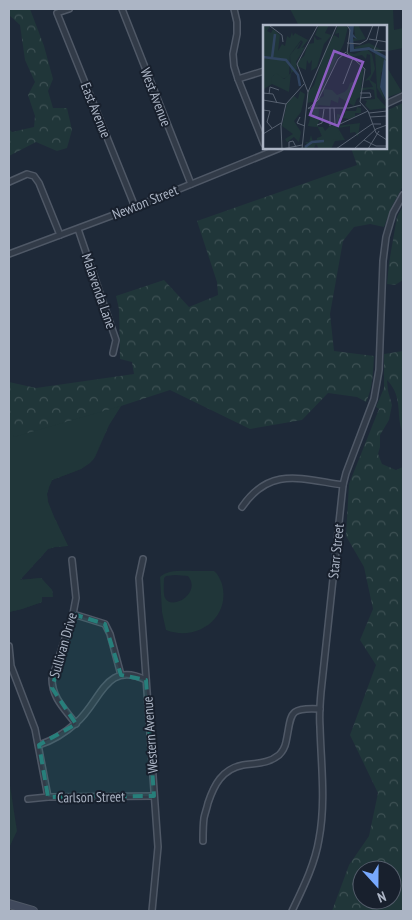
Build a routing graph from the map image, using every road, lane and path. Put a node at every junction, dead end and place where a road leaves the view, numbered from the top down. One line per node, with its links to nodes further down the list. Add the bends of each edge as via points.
1 (69, 9): 13 (street, East Avenue, via 57,13)
2 (122, 9): 11 (street, West Avenue)
3 (234, 9): 5 (street, via 237,34 233,54)
4 (263, 71): 5 (street)
5 (238, 80): 8 (street)
6 (403, 96): 7 (street)
7 (387, 104)
8 (263, 142)
9 (267, 150): 11 (street, Newton Street)
10 (9, 182): 15 (street, via 27,174 34,176)
11 (191, 184): 13 (street, Newton Street)
12 (403, 195): 18 (street, Starr Street, via 393,213 386,237 379,370 374,399)
13 (135, 206): 14 (street, Newton Street)
14 (78, 229): 15 (street, Newton Street); 17 (street, Malavenda Lane, via 116,340)
15 (60, 235): 16 (street, Newton Street)
16 (9, 254)
17 (112, 353)
18 (343, 485): 19 (street, via 277,479 256,490); 26 (street, Starr Street)
19 (242, 507)
20 (143, 559): 25 (street, Western Avenue, via 139,578)
21 (72, 560): 22 (street, Sullivan Drive, via 76,598)
22 (72, 614): 24 (street, via 105,624); 27 (street, Sullivan Drive, via 52,688)
23 (9, 646): 28 (street, via 10,666)
24 (121, 675): 25 (street); 27 (street, via 110,680)
25 (146, 680): 29 (street, Western Avenue)
26 (320, 709): 32 (street, via 294,712 284,749 275,758 239,766 221,776 204,817); 36 (street, Starr Street, via 322,814 319,840 309,875)
27 (76, 724): 28 (street)
28 (39, 745): 30 (street)
29 (154, 796): 30 (street, Carlson Street); 35 (street, Western Avenue, via 158,847)
30 (48, 797): 31 (street, Carlson Street)
31 (28, 799)
32 (203, 841)
33 (9, 904): 34 (street)
34 (33, 911)
35 (152, 911)
36 (292, 911)

